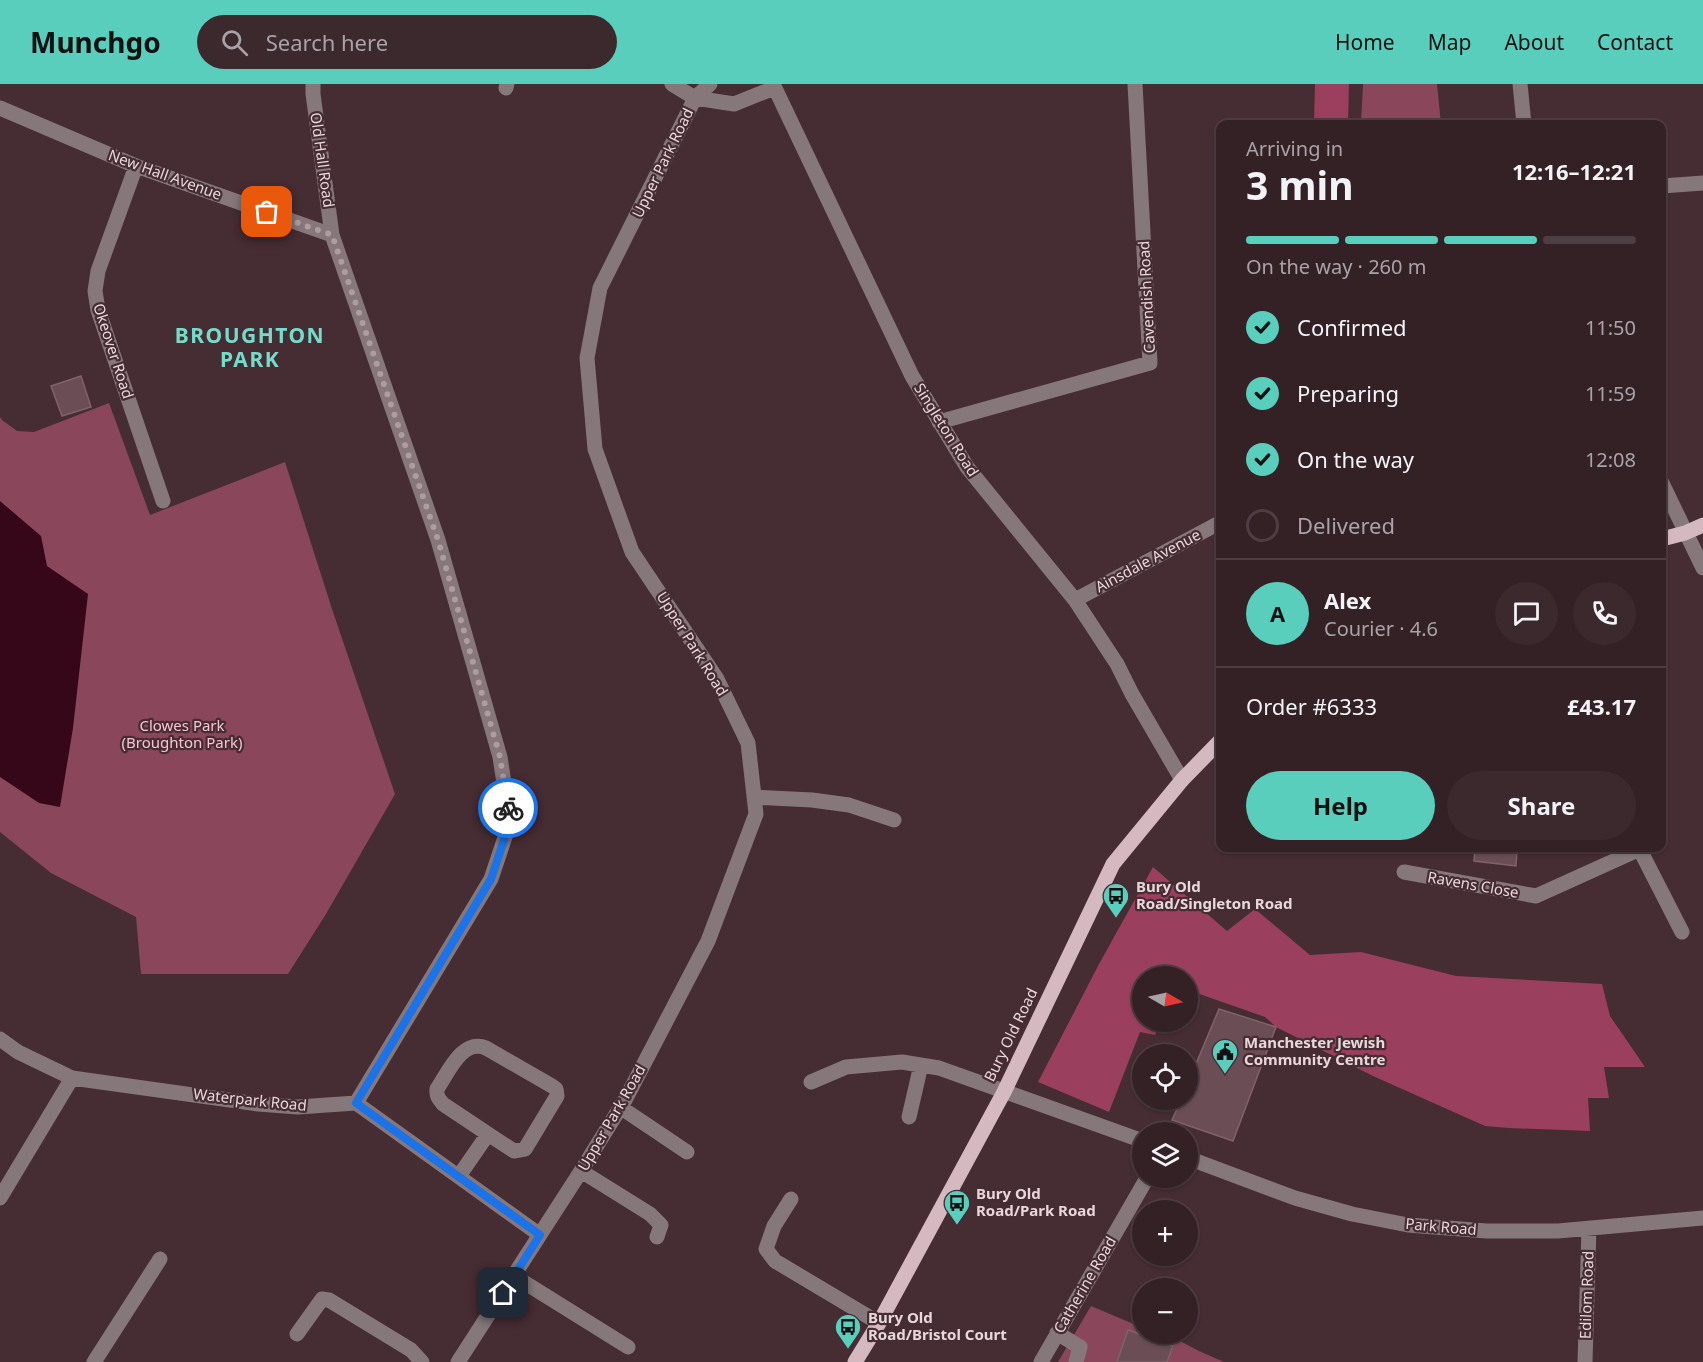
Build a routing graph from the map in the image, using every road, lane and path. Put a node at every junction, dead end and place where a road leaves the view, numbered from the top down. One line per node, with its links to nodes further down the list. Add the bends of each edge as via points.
1 (313, 84): 13 (street, Old Hall Road)
2 (672, 84): 7 (street)
3 (710, 84): 7 (street, Upper Park Road)
4 (1135, 84): 14 (street, Cavendish Road, via 1150,363)
5 (1520, 84): 9 (street)
6 (774, 86): 7 (street, Upper Park Road, via 734,104); 14 (street, Singleton Road, via 909,370)
7 (695, 98): 25 (street, Upper Park Road, via 600,288 588,370 595,449 632,552 717,679 748,742)
8 (0, 108): 10 (street, New Hall Avenue)
9 (1524, 120)
10 (136, 166): 13 (street, New Hall Avenue); 16 (street, Okeover Road, via 98,271 95,291)
11 (1703, 183): 12 (street)
12 (1666, 186)
13 (332, 235): 36 (street, Old Hall Road, via 438,540 500,757 510,822 491,879)
14 (939, 422): 22 (street, Singleton Road, via 967,467)
15 (1666, 492): 19 (street)
16 (163, 501)
17 (1216, 525): 22 (street, Ainsdale Avenue)
18 (1703, 525): 19 (main road)
19 (1685, 533): 20 (main road); 21 (street)
20 (1666, 538)
21 (1703, 568)
22 (1075, 600): 24 (street, Singleton Road, via 1117,664)
23 (1216, 745): 24 (main road, Bury Old Road)
24 (1182, 780): 35 (main road, Bury Old Road, via 1113,864)
25 (754, 797): 26 (street, via 849,805); 37 (street, Upper Park Road, via 756,814 708,941)
26 (894, 820)
27 (1631, 852): 29 (street, Ravens Close, via 1536,896)
28 (1642, 852): 30 (street)
29 (1404, 872)
30 (1682, 932)
31 (0, 1040): 33 (street, Waterpark Road)
32 (921, 1065): 34 (street, via 902,1062 846,1067); 35 (street); 38 (street)
33 (72, 1078): 36 (street, Waterpark Road, via 258,1104 298,1107); 46 (street)
34 (811, 1082)
35 (1004, 1092): 40 (street); 54 (main road, Bury Old Road)
36 (356, 1103): 44 (street)
37 (620, 1107): 41 (street); 43 (street, Upper Park Road)
38 (909, 1117)
39 (488, 1134): 39 (street, via 514,1151 525,1149 557,1092 486,1048 474,1045 462,1051 436,1093 443,1104); 44 (street)
40 (1132, 1137)
41 (687, 1152)
42 (1198, 1162): 49 (street, Park Road, via 1295,1198 1408,1225 1487,1231)
43 (582, 1171): 50 (street, Upper Park Road); 51 (street, via 650,1214 661,1226)
44 (459, 1176): 50 (street)
45 (1141, 1188): 55 (street, Catherine Road)
46 (0, 1198)
47 (791, 1199): 54 (street, via 766,1249 775,1261)
48 (1703, 1218): 49 (street, Park Road)
49 (1589, 1228): 64 (street, Edilom Road)
50 (540, 1235): 53 (street, Upper Park Road)
51 (657, 1237)
52 (160, 1259): 58 (street)
53 (514, 1276): 57 (street); 60 (street, Upper Park Road)
54 (879, 1323): 61 (main road, Bury Old Road)
55 (1057, 1333): 62 (street, Catherine Road); 63 (street, via 1080,1347)
56 (297, 1334): 59 (street, via 322,1299 329,1300 411,1350)
57 (628, 1347)
58 (94, 1362)
59 (422, 1362)
60 (458, 1362)
61 (855, 1362)
62 (1041, 1362)
63 (1076, 1362)
64 (1585, 1362)

